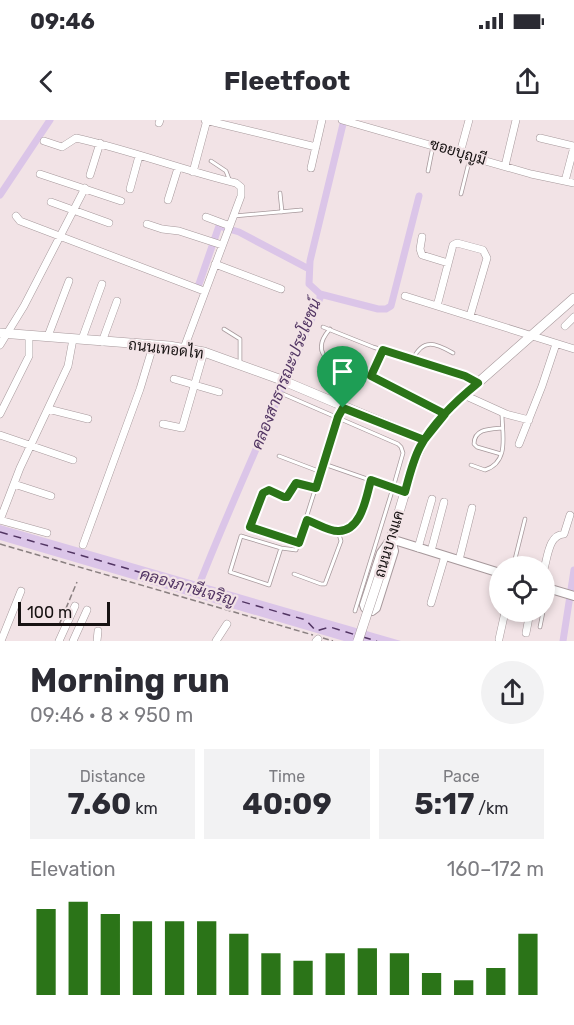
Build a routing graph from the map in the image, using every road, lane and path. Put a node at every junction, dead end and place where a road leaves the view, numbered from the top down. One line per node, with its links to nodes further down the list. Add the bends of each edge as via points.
1 (206, 120): 11 (street); 20 (street)
2 (322, 120): 11 (street)
3 (342, 120): 9 (street, ซอยบุญมี)
4 (469, 120): 12 (street)
5 (516, 120): 16 (street)
6 (540, 138): 10 (street)
7 (44, 141): 8 (street, via 62,147 76,138)
8 (100, 143): 13 (street); 22 (street)
9 (433, 144): 12 (street, ซอยบุญมี); 19 (lane)
10 (574, 146): 24 (street)
11 (316, 147): 18 (street)
12 (460, 153): 14 (street, ซอยบุญมี)
13 (139, 156): 17 (street); 27 (street)
14 (471, 156): 16 (street, ซอยบุญมี); 29 (lane)
15 (211, 161): 23 (lane, via 226,171)
16 (505, 166): 24 (street, ซอยบุญมี)
17 (178, 168): 20 (street); 30 (street)
18 (311, 168)
19 (428, 171)
20 (193, 172): 23 (street)
21 (40, 174): 26 (street)
22 (90, 175)
23 (229, 181): 37 (street, via 242,191)
24 (565, 181): 25 (street, ซอยบุญมี)
25 (574, 183)
26 (86, 188): 31 (street); 34 (street)
27 (130, 189)
28 (280, 193): 35 (lane)
29 (461, 194)
30 (168, 200)
31 (121, 201)
32 (51, 202): 34 (street)
33 (301, 210): 35 (lane)
34 (74, 211): 39 (street); 43 (street)
35 (282, 212): 37 (lane)
36 (16, 216): 43 (street)
37 (234, 216): 41 (street)
38 (206, 217): 41 (street)
39 (109, 223)
40 (147, 224): 44 (street)
41 (230, 226): 44 (street)
42 (422, 237): 45 (street, via 422,255)
43 (61, 238): 50 (street); 61 (street, via 24,306)
44 (222, 245): 46 (street)
45 (448, 263): 54 (street); 55 (street, via 451,248 457,243 486,254)
46 (215, 264): 49 (street); 50 (street)
47 (69, 281): 63 (street)
48 (102, 284): 65 (street)
49 (281, 290)
50 (204, 291): 70 (street)
51 (405, 296): 54 (street)
52 (574, 298): 64 (main road, ถนนบางแค)
53 (117, 301): 66 (street)
54 (436, 306): 55 (street)
55 (470, 316): 64 (street)
56 (574, 317): 57 (street)
57 (564, 326)
58 (323, 327): 60 (lane)
59 (224, 329): 76 (lane, via 240,339)
60 (330, 329): 72 (lane); 77 (lane, via 322,341 323,356)
61 (3, 333): 62 (main road, ถนนเทอดไท); 68 (street)
62 (30, 335): 63 (main road, ถนนเทอดไท); 87 (street, via 28,359)
63 (48, 336): 65 (main road, ถนนเทอดไท)
64 (530, 336): 67 (street); 79 (main road, ถนนบางแค)
65 (77, 339): 66 (main road, ถนนเทอดไท); 85 (street)
66 (102, 342): 69 (main road, ถนนเทอดไท)
67 (556, 344): 71 (street); 91 (street)
68 (0, 345)
69 (153, 346): 70 (main road, ถนนเทอดไท); 122 (street)
70 (184, 348): 73 (main road, ถนนเทอดไท)
71 (574, 349)
72 (383, 350): 75 (lane); 77 (lane)
73 (204, 352): 76 (main road, ถนนเทอดไท); 80 (street)
74 (453, 353): 75 (lane, via 440,346 423,345)
75 (412, 359): 79 (lane)
76 (240, 364): 84 (main road, ถนนเทอดไท)
77 (371, 376): 88 (lane)
78 (174, 379): 80 (street)
79 (478, 383): 83 (main road, ถนนบางแค)
80 (195, 385): 81 (street); 92 (street, via 182,428)
81 (219, 392)
82 (283, 394): 89 (lane)
83 (464, 395): 86 (street); 88 (main road, ถนนบางแค)
84 (343, 408): 89 (lane); 95 (main road, ถนนเทอดไท)
85 (48, 409): 90 (street); 97 (street)
86 (502, 412): 91 (street); 93 (lane)
87 (0, 414)
88 (445, 414): 95 (main road, ถนนบางแค)
89 (338, 417): 101 (lane); 107 (lane, via 401,447 403,453)
90 (88, 419)
91 (529, 420): 96 (street)
92 (163, 424)
93 (502, 428): 98 (lane); 98 (lane, via 484,430 473,440 477,447)
94 (0, 435): 97 (street)
95 (424, 440): 108 (main road, ถนนบางแค)
96 (519, 444)
97 (30, 447): 100 (street); 105 (street)
98 (501, 454): 102 (lane, via 494,468 485,471)
99 (279, 456): 103 (lane)
100 (73, 460)
101 (324, 464): 103 (lane); 104 (lane)
102 (471, 465)
103 (321, 472): 106 (lane)
104 (371, 480): 107 (lane); 117 (lane, via 358,519 350,528)
105 (14, 484): 109 (street); 114 (street)
106 (316, 488): 116 (lane); 120 (lane, via 296,483 287,497 269,490 263,493 250,526)
107 (393, 488): 108 (lane); 139 (lane)
108 (405, 492): 119 (main road, ถนนบางแค)
109 (51, 496)
110 (432, 499): 124 (street)
111 (444, 502): 125 (street)
112 (471, 508): 129 (street)
113 (570, 515): 128 (street, via 564,534 553,538)
114 (0, 519): 118 (street)
115 (525, 519): 127 (lane)
116 (307, 520): 117 (lane); 120 (lane)
117 (338, 531): 131 (lane, via 340,541 325,584)
118 (47, 533)
119 (391, 539): 119 (street, via 394,551 372,611 364,604 381,553); 124 (street); 155 (main road, ถนนบางแค, bridge)
120 (299, 543): 123 (lane, via 295,550)
121 (0, 544): 154 (path)
122 (83, 545)
123 (281, 548): 123 (lane, via 241,536 230,572 270,584)
124 (418, 548): 125 (street)
125 (431, 551): 126 (street)
126 (445, 555): 129 (street); 136 (street)
127 (516, 556)
128 (548, 556)
129 (459, 560): 130 (street)
130 (489, 570)
131 (294, 574)
132 (77, 582): 146 (path, via 59,625)
133 (21, 591): 149 (street)
134 (555, 591): 135 (street)
135 (574, 596)
136 (431, 603)
137 (75, 606): 146 (street)
138 (87, 610): 151 (street)
139 (355, 611)
140 (503, 622): 148 (street)
141 (528, 622): 147 (street)
142 (541, 622): 144 (lane)
143 (227, 624): 153 (street)
144 (540, 627)
145 (98, 631): 152 (street)
146 (62, 632): 150 (street)
147 (526, 633)
148 (499, 639)
149 (0, 641)
150 (59, 641)
151 (73, 641)
152 (97, 641)
153 (216, 641)
154 (333, 641)
155 (358, 641)

